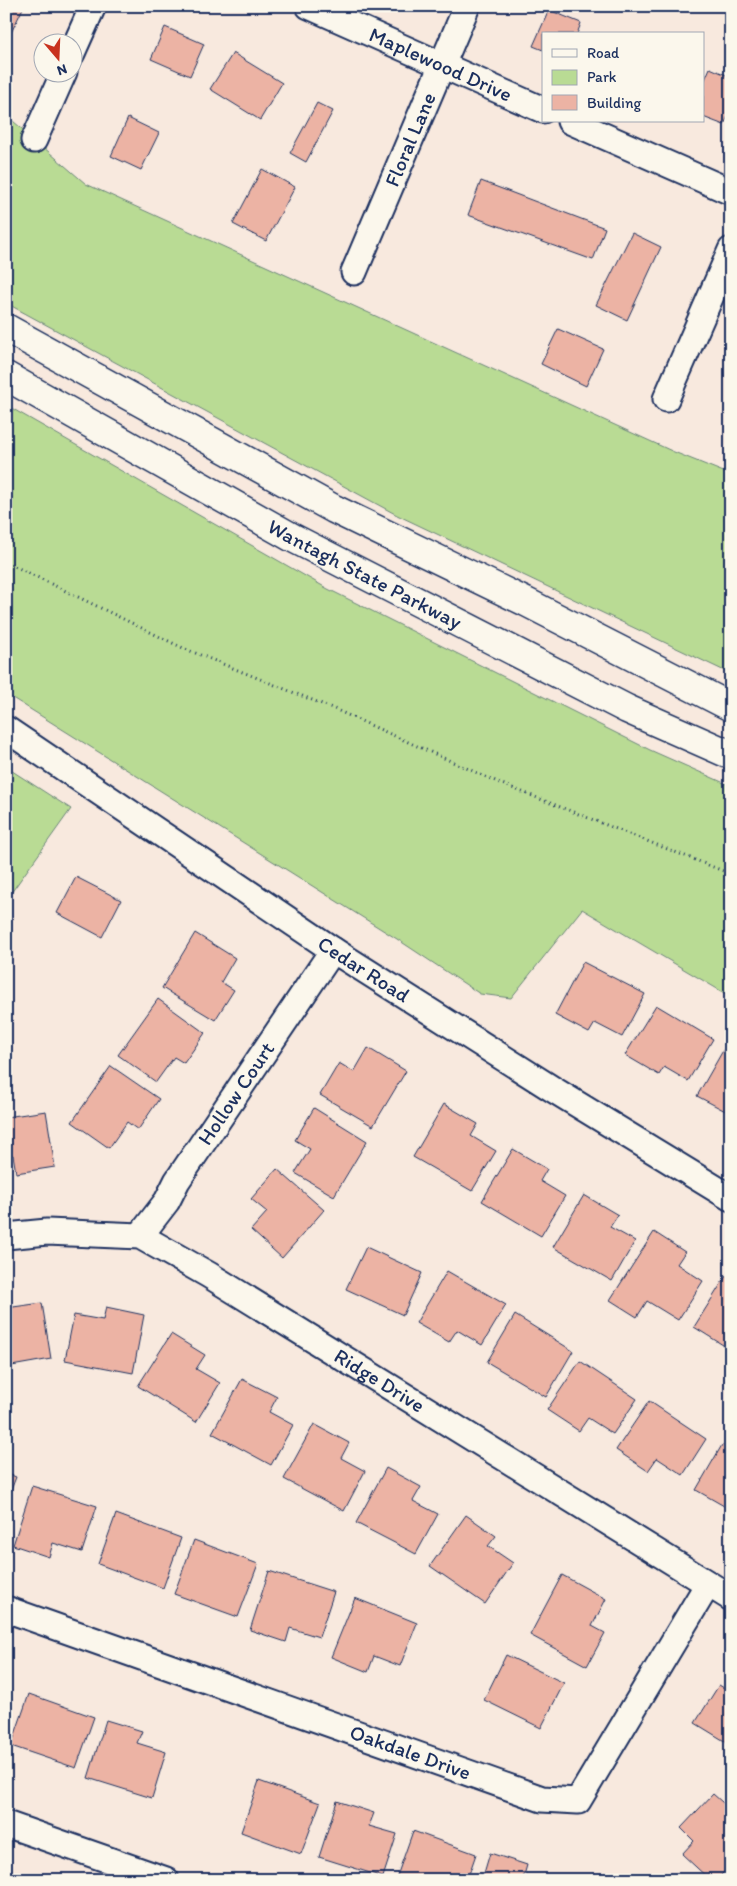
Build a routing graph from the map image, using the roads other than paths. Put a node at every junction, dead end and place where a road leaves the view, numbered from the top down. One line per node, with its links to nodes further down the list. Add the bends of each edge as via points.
1 (93, 6): 4 (street)
2 (309, 6): 5 (street, Maplewood Drive)
3 (467, 6): 5 (street, Floral Lane)
4 (81, 32)
5 (442, 65): 7 (street, Maplewood Drive); 12 (street, Floral Lane)
6 (60, 82): 9 (street)
7 (542, 110)
8 (572, 122): 10 (street)
9 (34, 140)
10 (731, 192)
11 (731, 250): 15 (street)
12 (354, 272)
13 (6, 328): 16 (highway, via 334,509)
14 (6, 376): 18 (highway, Wantagh State Parkway, via 293,538 627,709)
15 (666, 399)
16 (731, 707)
17 (6, 729): 19 (street, Cedar Road)
18 (731, 756)
19 (333, 950): 20 (street, Cedar Road); 22 (street, Hollow Court, via 177,1181 167,1201)
20 (731, 1198)
21 (6, 1236): 22 (street, Ridge Drive, via 46,1232)
22 (140, 1236): 23 (street, Ridge Drive, via 218,1280)
23 (708, 1584): 24 (street, Ridge Drive); 25 (street, Oakdale Drive, via 578,1801 542,1799)
24 (731, 1598)
25 (6, 1609)
26 (6, 1824): 27 (street)
27 (166, 1880)

